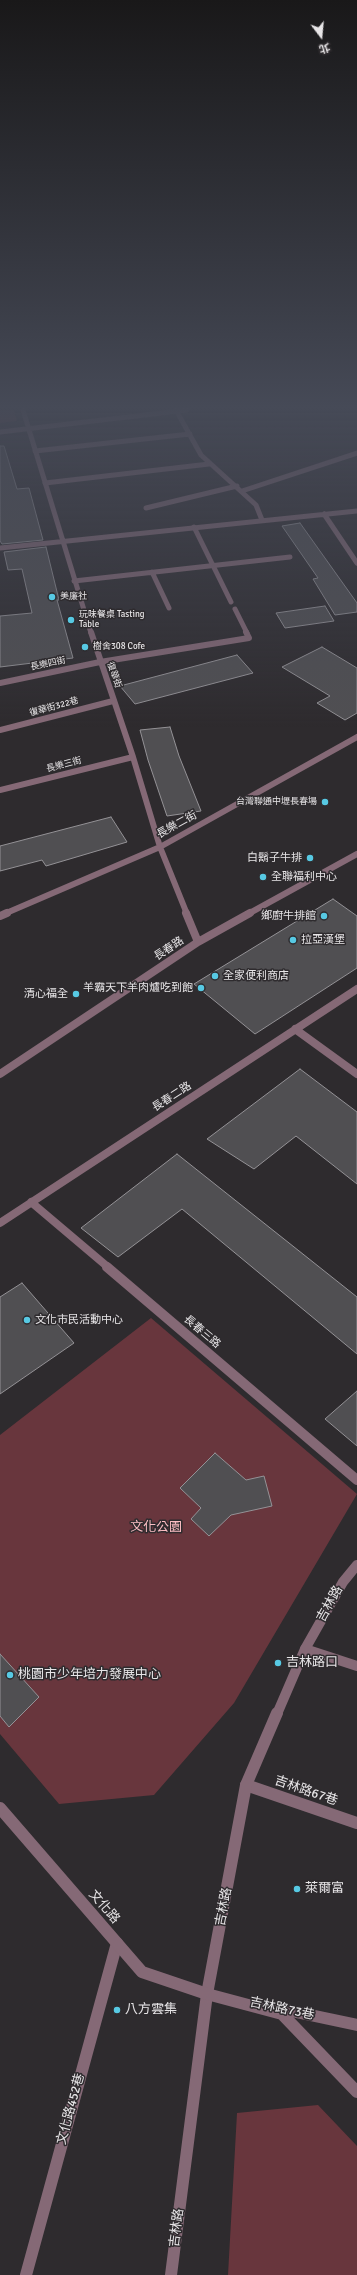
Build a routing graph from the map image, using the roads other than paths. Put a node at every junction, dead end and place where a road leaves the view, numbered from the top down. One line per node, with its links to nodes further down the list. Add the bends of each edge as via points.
1 (55, 516): 7 (street, 復華街)
2 (260, 516): 5 (street)
3 (302, 516): 5 (street)
4 (325, 516): 10 (street)
5 (262, 520): 6 (street)
6 (194, 527): 7 (street); 11 (street)
7 (62, 541): 8 (street); 13 (street, 復華街)
8 (0, 548)
9 (290, 557): 11 (street)
10 (357, 563)
11 (212, 566): 12 (street); 14 (street)
12 (152, 572): 13 (street); 15 (street)
13 (74, 581): 17 (street, 復華街)
14 (231, 602)
15 (169, 608)
16 (235, 609): 17 (street, 長樂四街, via 249,638)
17 (100, 662): 18 (street, 長樂四街); 19 (street, 復華街)
18 (0, 683)
19 (113, 701): 20 (street, 復華街322巷); 22 (street, 復華街)
20 (0, 730)
21 (357, 737): 24 (street, 長樂二街)
22 (133, 757): 23 (street, 長樂三街); 24 (street, 復華街)
23 (0, 790)
24 (160, 847): 26 (street, 長樂二街); 27 (street, 復華街)
25 (357, 854): 27 (street, 長春路)
26 (0, 916)
27 (198, 942): 30 (street, 長春路)
28 (357, 989): 29 (street, 長春二路)
29 (295, 1029): 31 (street); 32 (street, 長春二路)
30 (0, 1074)
31 (357, 1074)
32 (31, 1202): 33 (street, 長春二路); 34 (street, 長春三路)
33 (0, 1223)
34 (357, 1480)
35 (357, 1565): 36 (street, 吉林路, via 343,1582)
36 (305, 1649): 37 (street); 38 (street, 吉林路)
37 (357, 1666)
38 (246, 1785): 40 (street, 吉林路67巷); 42 (street, 吉林路)
39 (0, 1808): 41 (street, 文化路)
40 (357, 1823)
41 (117, 1942): 42 (street, 文化路, via 142,1972); 45 (street, 文化路452巷)
42 (207, 1994): 43 (street, 吉林路73巷); 44 (street, via 282,2014); 46 (street, 吉林路)
43 (357, 2025)
44 (357, 2092)
45 (26, 2275)
46 (171, 2275)

